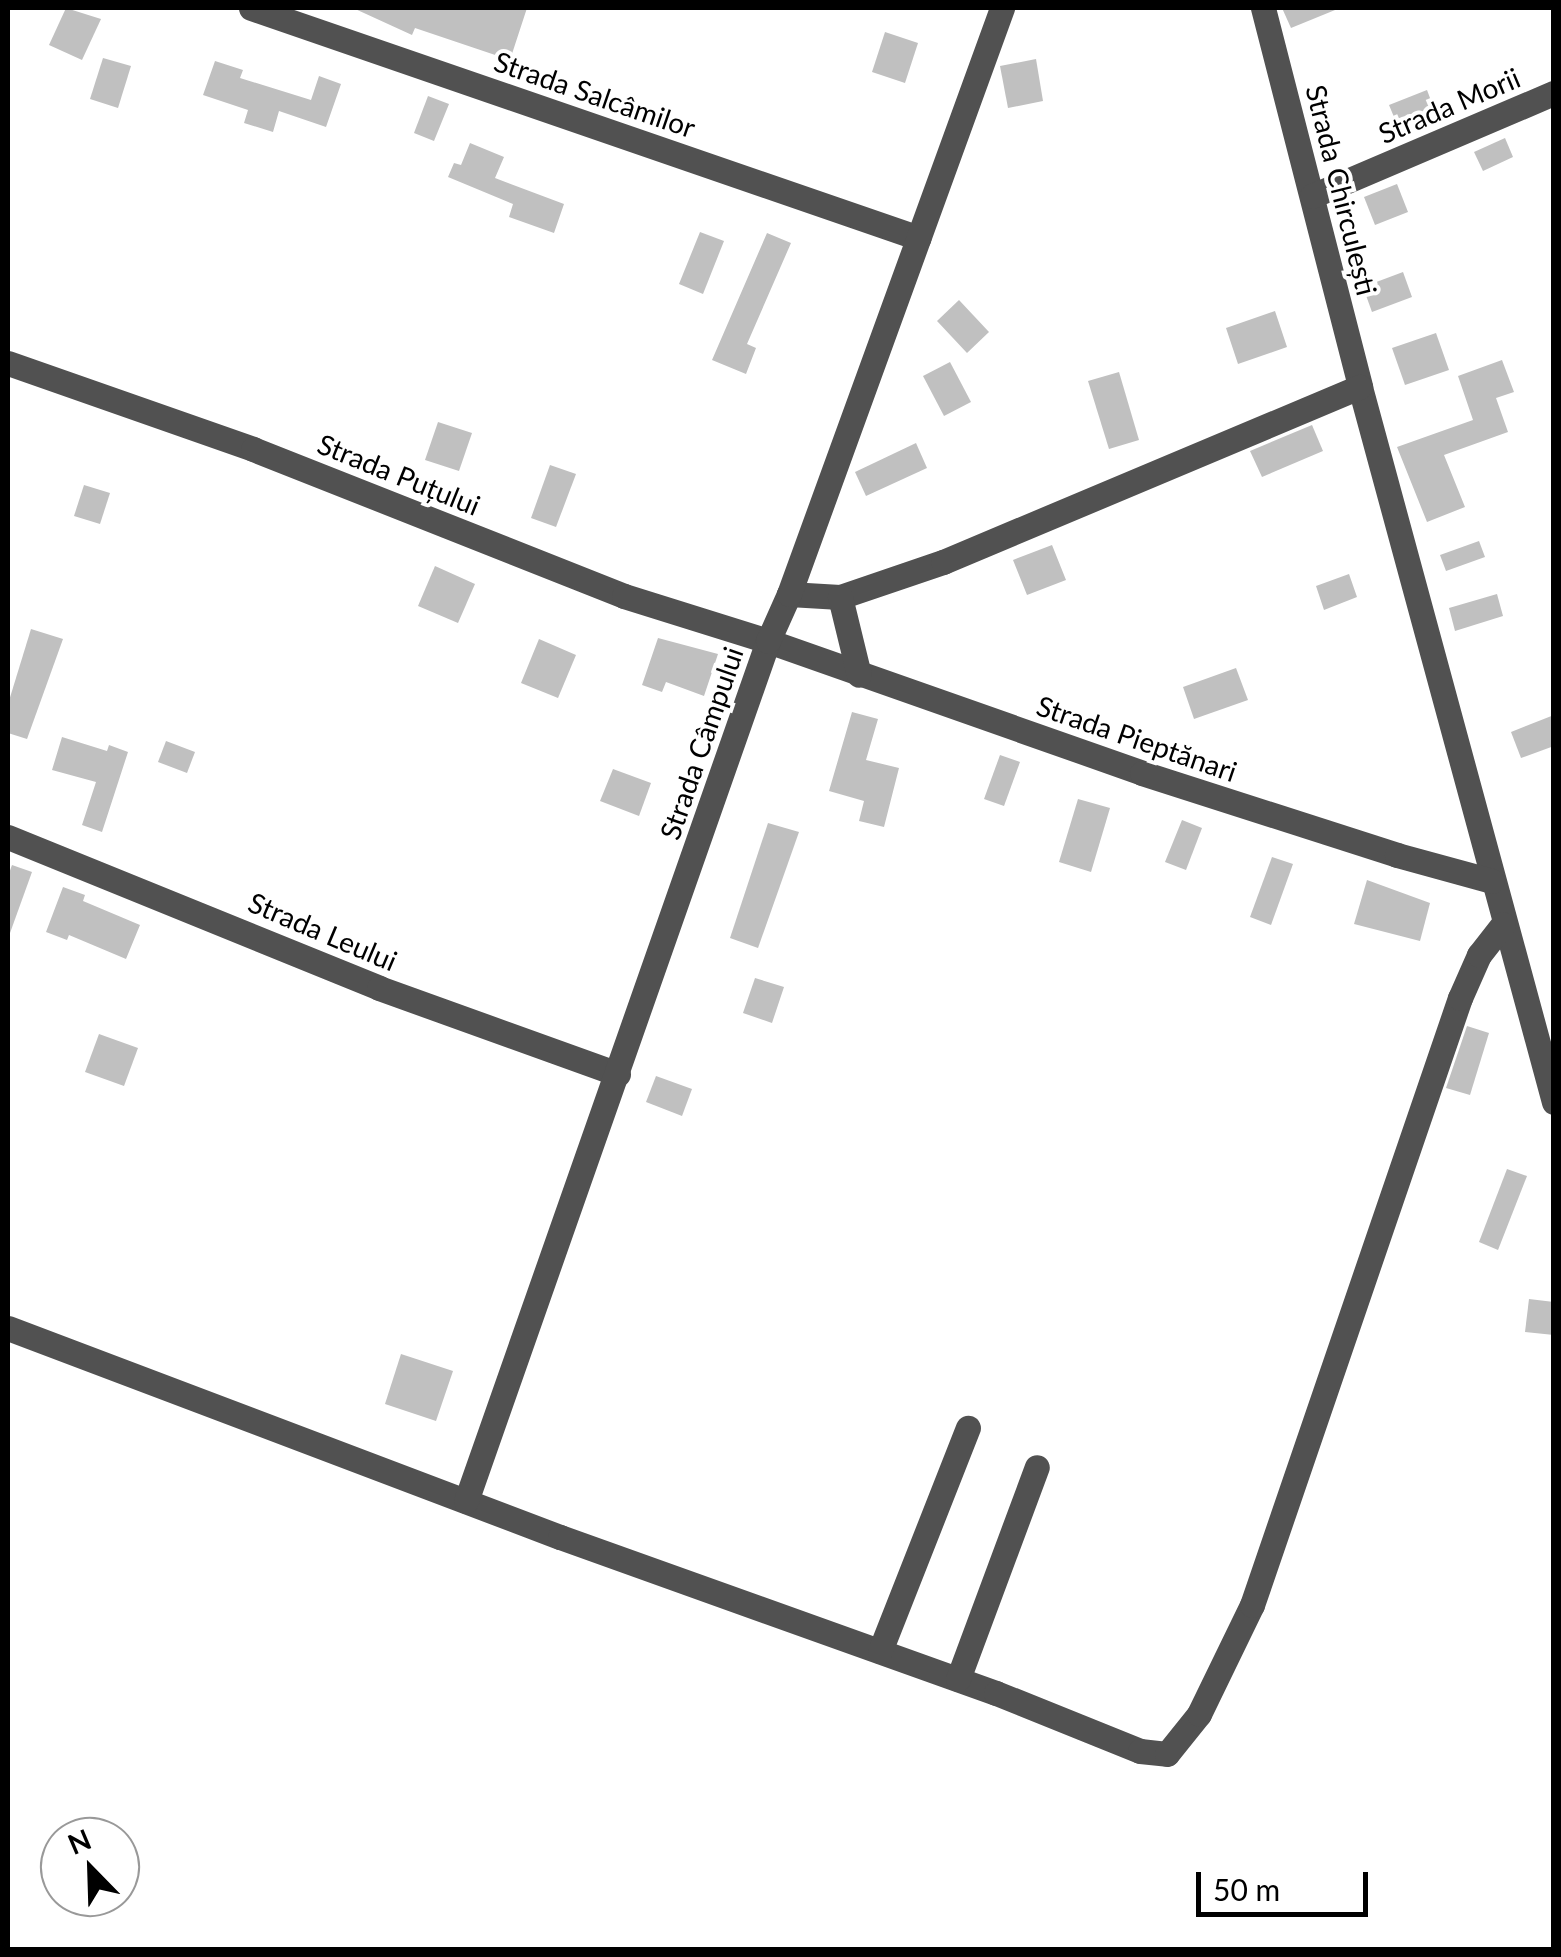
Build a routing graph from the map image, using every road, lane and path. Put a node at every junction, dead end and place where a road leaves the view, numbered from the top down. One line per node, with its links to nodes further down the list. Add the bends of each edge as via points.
1 (250, 8): 6 (street, Strada Salcâmilor)
2 (1002, 8): 6 (street, Strada Câmpului)
3 (1263, 8): 5 (street, Strada Chirculești)
4 (1554, 93): 5 (street, Strada Morii)
5 (1312, 196): 8 (street, Strada Chirculești)
6 (919, 238): 9 (street, Strada Câmpului)
7 (8, 363): 11 (street, Strada Puțului, via 253,449 624,596)
8 (1360, 387): 10 (street, via 944,562); 14 (street, Strada Chirculești)
9 (790, 594): 10 (street); 11 (street, Strada Câmpului)
10 (840, 597): 12 (street)
11 (768, 641): 12 (street, Strada Pieptănari); 16 (street, Strada Câmpului)
12 (859, 675): 14 (street, Strada Pieptănari)
13 (8, 837): 16 (street, Strada Leului, via 380,988)
14 (1492, 881): 15 (street)
15 (1504, 924): 17 (street); 23 (street, via 1479,955 1460,998 1252,1605 1199,1714 1174,1747 1158,1754)
16 (618, 1074): 21 (street, Strada Câmpului)
17 (1554, 1102)
18 (8, 1328): 21 (street)
19 (968, 1428): 22 (street)
20 (1037, 1466): 23 (street)
21 (466, 1501): 22 (street)
22 (880, 1651): 23 (street)
23 (958, 1680)

